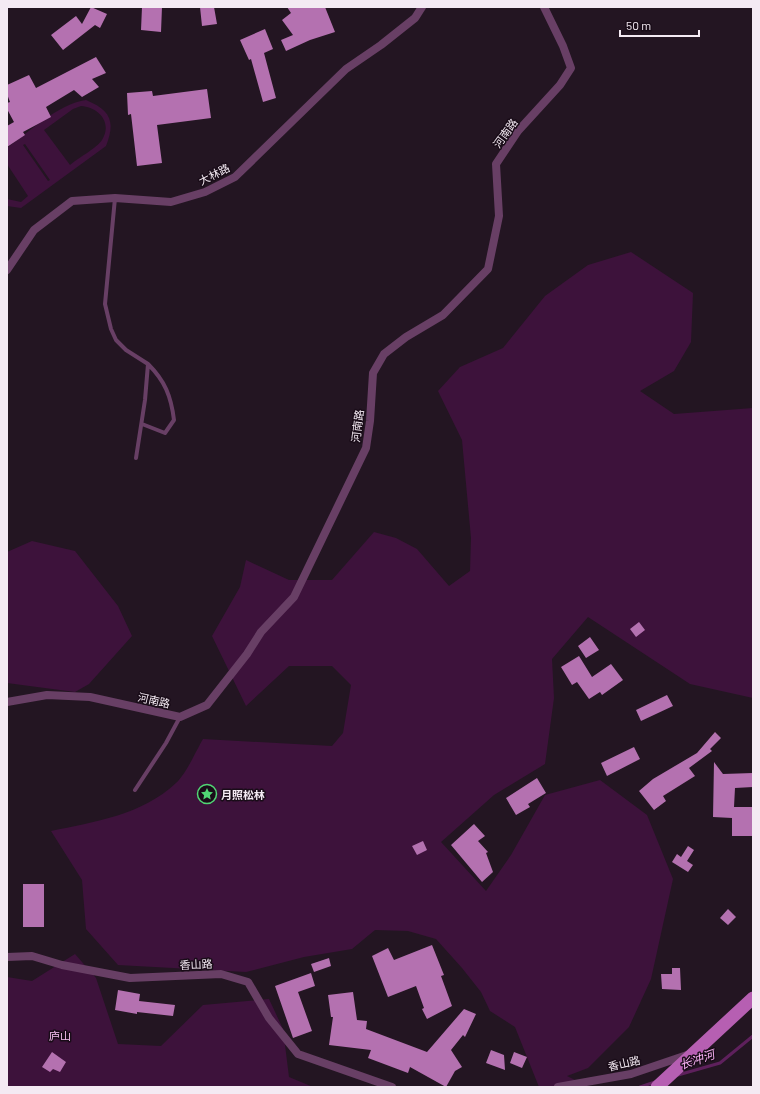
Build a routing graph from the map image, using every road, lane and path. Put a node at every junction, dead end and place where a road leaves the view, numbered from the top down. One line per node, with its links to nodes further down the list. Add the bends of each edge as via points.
1 (422, 7): 3 (street, 大林路, via 415,18 346,69 235,177 205,192 171,202)
2 (544, 7): 9 (street, 河南路, via 571,68 560,85 518,131 496,164 499,216 488,269 443,315 406,337 384,354 373,373 366,448 294,597 261,632 207,705)
3 (115, 198): 4 (street, 大林路, via 72,201 34,230); 5 (lane, via 105,304 116,340)
4 (7, 270)
5 (148, 364): 6 (lane); 6 (lane, via 158,375 172,399 174,420 165,433)
6 (142, 424): 7 (lane)
7 (136, 458)
8 (7, 702): 9 (street, 河南路, via 47,694 90,697)
9 (180, 717): 10 (lane)
10 (135, 790)
11 (7, 957): 15 (street, 香山路, via 32,956 62,965 130,978 221,974 248,982 270,1018 298,1054)
12 (753, 998): 13 (main road)
13 (693, 1054): 14 (main road); 16 (street, 香山路, via 631,1074)
14 (659, 1085)
15 (392, 1087)
16 (558, 1087)

